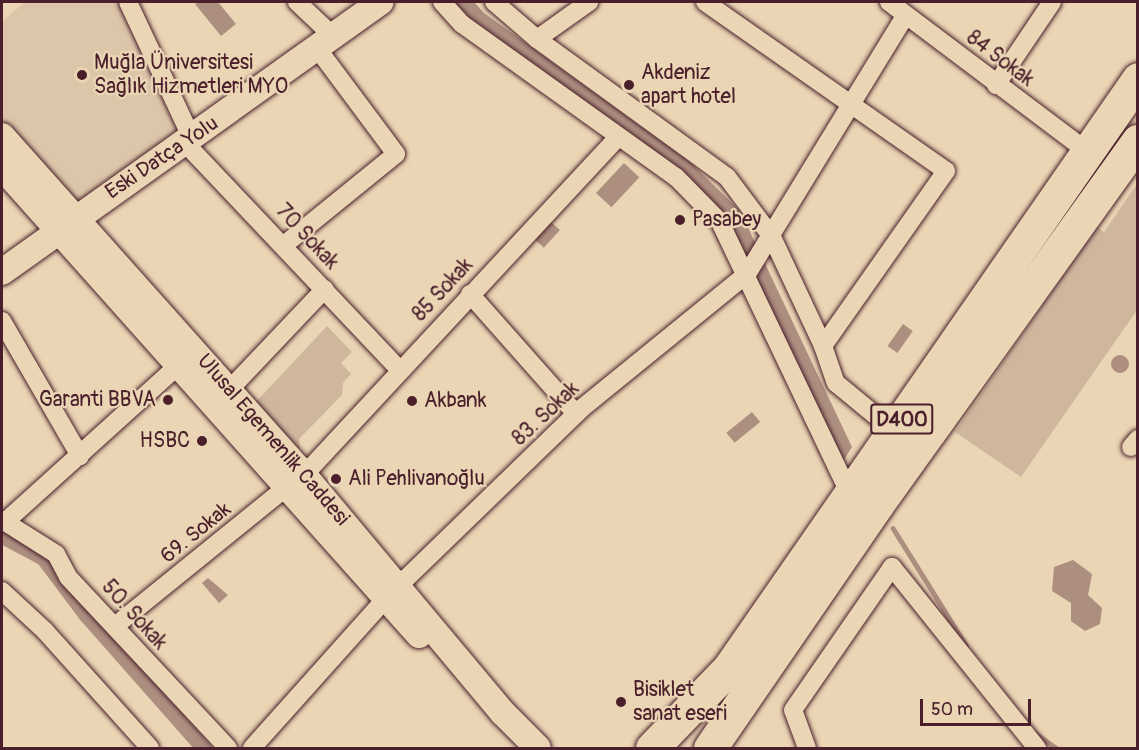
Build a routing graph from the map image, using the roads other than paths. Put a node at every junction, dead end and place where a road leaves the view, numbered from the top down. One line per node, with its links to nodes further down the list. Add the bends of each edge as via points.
1 (128, 2): 18 (street, via 187,128)
2 (297, 2): 12 (street)
3 (381, 2): 12 (main road, Eski Datça Yolu)
4 (442, 2): 16 (street, via 462,24)
5 (494, 2): 11 (street)
6 (589, 2): 11 (street)
7 (705, 2): 15 (street)
8 (889, 2): 10 (street, 84 Sokak)
9 (1052, 2): 14 (street)
10 (905, 16): 14 (street, 84 Sokak); 15 (street, 83. Sokak)
11 (537, 39): 23 (street, via 727,177)
12 (325, 42): 18 (main road, Eski Datça Yolu); 24 (street, via 396,154)
13 (1137, 79): 20 (highway, D400)
14 (996, 85): 20 (street, 84 Sokak)
15 (854, 103): 23 (street, 83. Sokak); 30 (street, via 946,171)
16 (613, 135): 26 (street, via 676,177 720,222); 28 (street, 85 Sokak); 32 (street, 85 Sokak, via 556,189)
17 (2, 136): 22 (main road, Ulusal Egemenlik Caddesi)
18 (186, 144): 22 (main road, Eski Datça Yolu); 24 (street, 70 Sokak)
19 (1135, 149): 49 (highway, D400, via 877,505)
20 (1087, 151): 35 (highway, D400)
21 (2, 167): 22 (main road, Ulusal Egemenlik Caddesi)
22 (67, 223): 25 (main road, Eski Datça Yolu); 31 (main road, Ulusal Egemenlik Caddesi); 33 (main road, Ulusal Egemenlik Caddesi)
23 (772, 237): 26 (street, 83. Sokak); 30 (street)
24 (284, 245): 27 (street, 70 Sokak)
25 (2, 272)
26 (748, 272): 34 (street, 83. Sokak); 38 (street)
27 (325, 289): 32 (street, 70 Sokak); 33 (street)
28 (470, 294): 34 (street); 37 (street, 85 Sokak)
29 (2, 321): 36 (street)
30 (823, 346): 35 (street, via 836,383)
31 (180, 364): 36 (street); 37 (main road, Ulusal Egemenlik Caddesi)
32 (394, 364): 37 (street, 85 Sokak)
33 (229, 390): 37 (main road, Ulusal Egemenlik Caddesi)
34 (576, 414): 41 (street, 83. Sokak)
35 (893, 430): 38 (highway, D400)
36 (80, 456): 39 (street)
37 (298, 476): 41 (main road, Ulusal Egemenlik Caddesi); 42 (street, 69. Sokak)
38 (850, 495): 48 (highway, D400, via 729,668)
39 (3, 521): 42 (street, 50. Sokak, via 56,554 68,577)
40 (2, 591): 43 (street, via 45,631)
41 (393, 592): 45 (street, 83. Sokak); 46 (main road, Ulusal Egemenlik Caddesi); 47 (main road, Ulusal Egemenlik Caddesi)
42 (115, 626): 44 (street, 50. Sokak)
43 (150, 748)
44 (228, 748)
45 (252, 748)
46 (517, 748)
47 (538, 748)
48 (652, 748)
49 (710, 748)
50 (807, 748): 51 (street, via 793,710 892,567)
51 (1037, 748)

